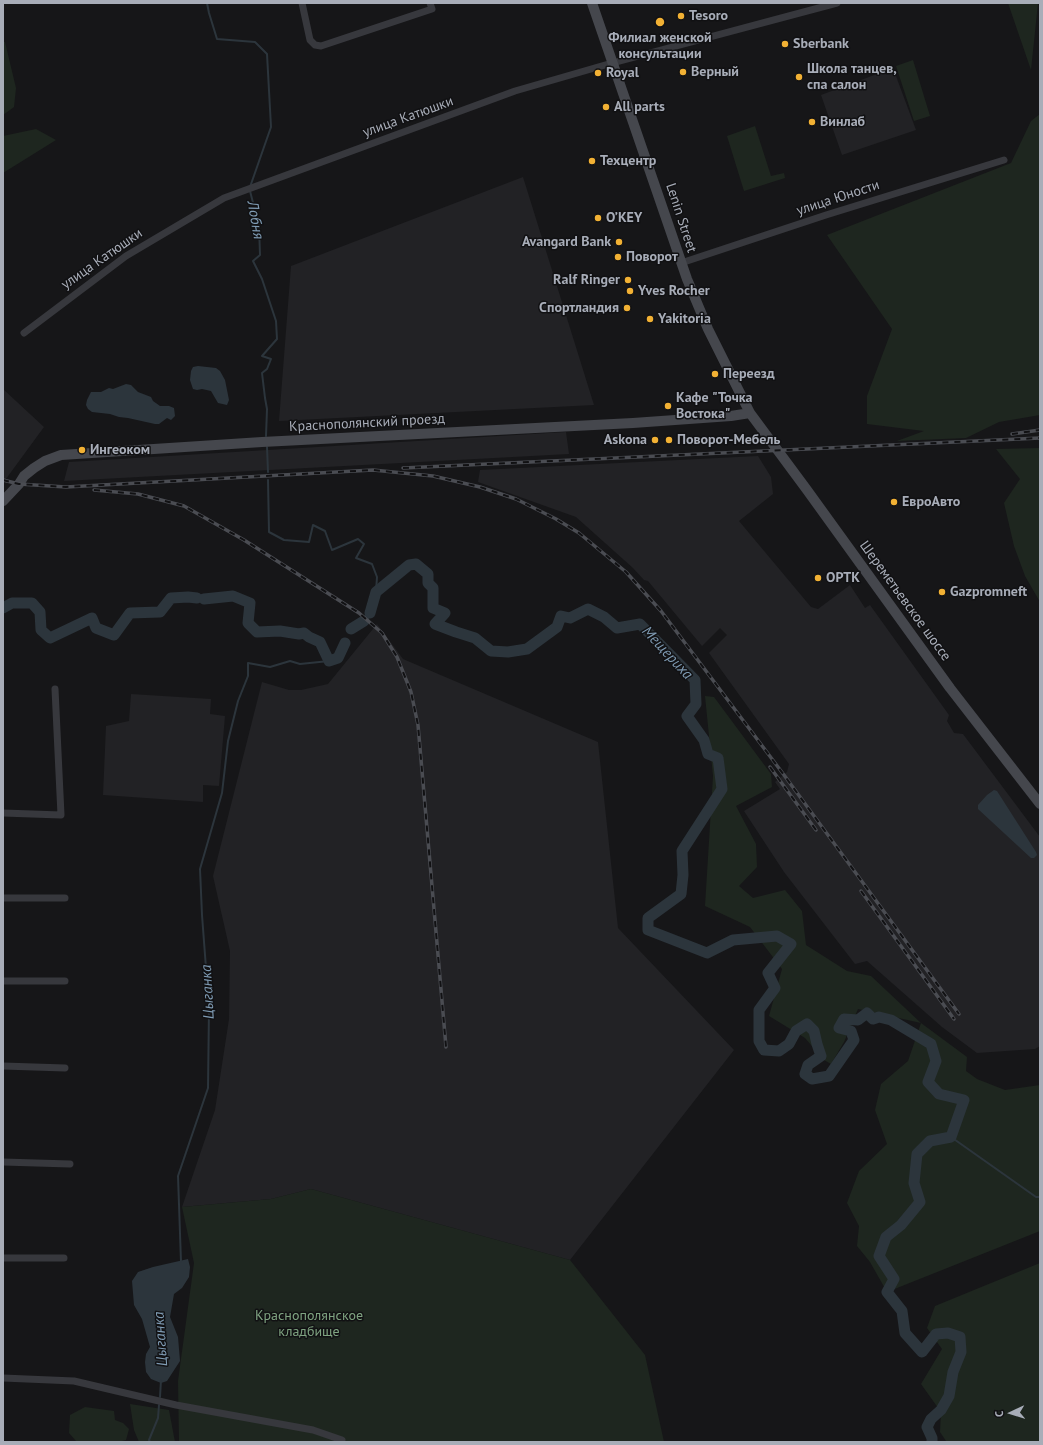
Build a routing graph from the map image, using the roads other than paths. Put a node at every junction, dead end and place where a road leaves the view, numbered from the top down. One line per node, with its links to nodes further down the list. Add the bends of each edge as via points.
1 (302, 3): 2 (street, via 310,40 321,46 432,9)
2 (430, 3)
3 (592, 3): 5 (main road, Lenin Street)
4 (837, 3): 5 (street, улица Катюшки)
5 (614, 63): 7 (main road, Lenin Street); 8 (street, улица Катюшки, via 515,91 224,198 126,256)
6 (1004, 160): 7 (street, улица Юности)
7 (681, 263): 9 (main road, Lenin Street, via 708,329)
8 (24, 333)
9 (750, 413): 10 (main road, Краснополянский проезд, via 625,423 61,455 34,468); 12 (main road, Шереметьевское шоссе, via 950,688)
10 (3, 501)
11 (55, 689): 13 (street, via 61,815)
12 (1040, 804)
13 (3, 813)
14 (3, 898): 15 (street)
15 (65, 898)
16 (3, 981): 17 (street)
17 (65, 981)
18 (3, 1066): 19 (street)
19 (65, 1068)
20 (3, 1162): 21 (street)
21 (70, 1164)
22 (3, 1258): 23 (street)
23 (64, 1258)
24 (3, 1378): 25 (street, via 74,1381 176,1405 313,1430)
25 (342, 1440)

